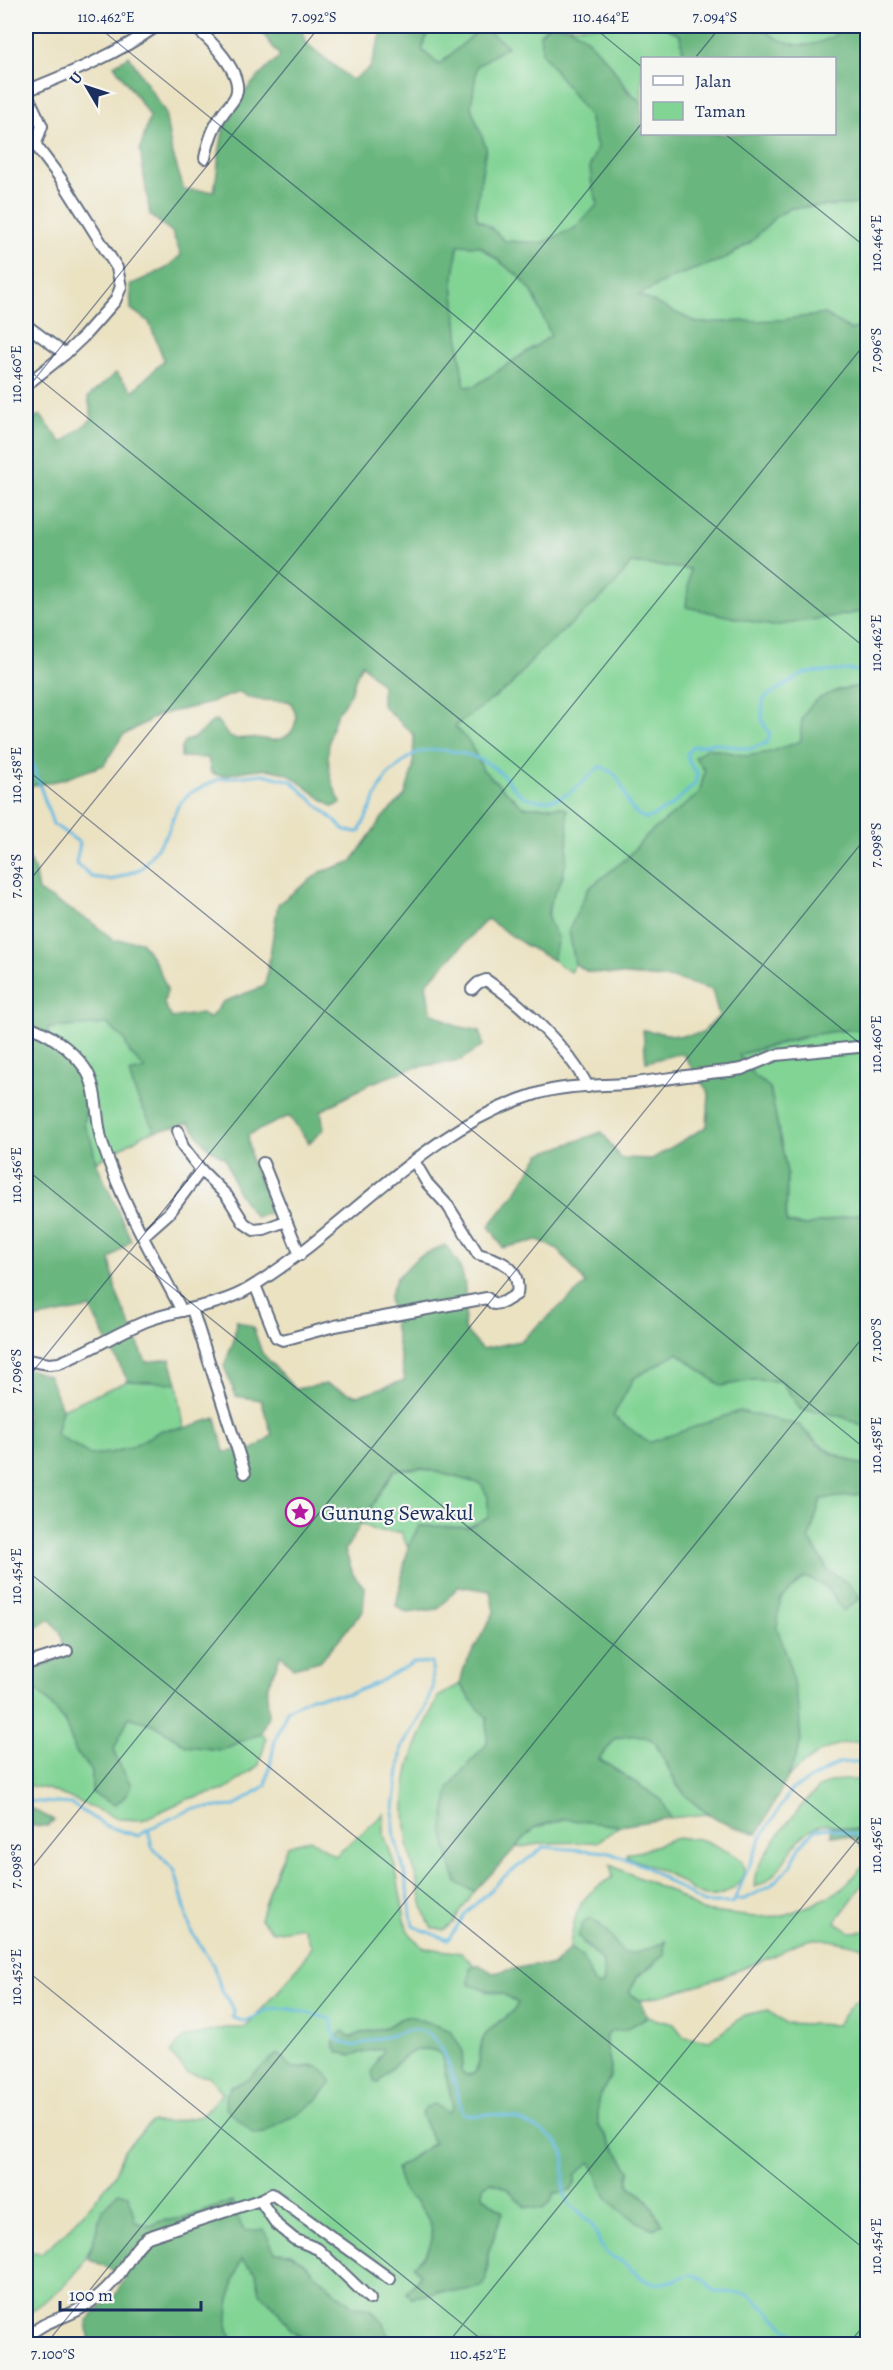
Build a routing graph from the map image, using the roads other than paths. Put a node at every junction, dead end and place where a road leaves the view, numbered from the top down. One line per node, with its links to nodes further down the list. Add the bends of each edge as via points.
1 (157, 26): 3 (street, via 127,46)
2 (193, 26): 4 (street, via 231,68 237,89 216,125)
3 (26, 92): 6 (street, via 42,126 37,147 121,278 115,302)
4 (205, 159)
5 (26, 325): 6 (street)
6 (65, 354): 7 (street)
7 (26, 385)
8 (472, 989): 11 (street, via 486,980 518,1005 566,1053)
9 (26, 1026): 17 (street, via 50,1036 84,1067 91,1080 101,1140)
10 (867, 1046): 11 (street, via 776,1055 729,1071)
11 (588, 1087): 13 (street, via 559,1088 515,1102 450,1136)
12 (178, 1131): 15 (street, via 183,1147)
13 (414, 1161): 18 (street); 19 (street, via 478,1254 515,1272 517,1294 494,1304 487,1298 335,1326 283,1340 276,1337)
14 (263, 1163): 16 (street)
15 (201, 1170): 16 (street, via 254,1230); 17 (street, via 170,1212)
16 (286, 1221): 18 (street)
17 (143, 1236): 20 (street)
18 (300, 1255): 19 (street)
19 (255, 1285): 20 (street, via 236,1296)
20 (187, 1310): 21 (street, via 145,1322 59,1363); 22 (street)
21 (26, 1360)
22 (245, 1473)
23 (67, 1651): 24 (street)
24 (26, 1664)
25 (260, 2200): 26 (street, via 272,2194); 27 (street, via 277,2225 294,2239 318,2249); 28 (street, via 148,2237 118,2277 98,2295)
26 (390, 2279)
27 (370, 2299)
28 (26, 2338)

